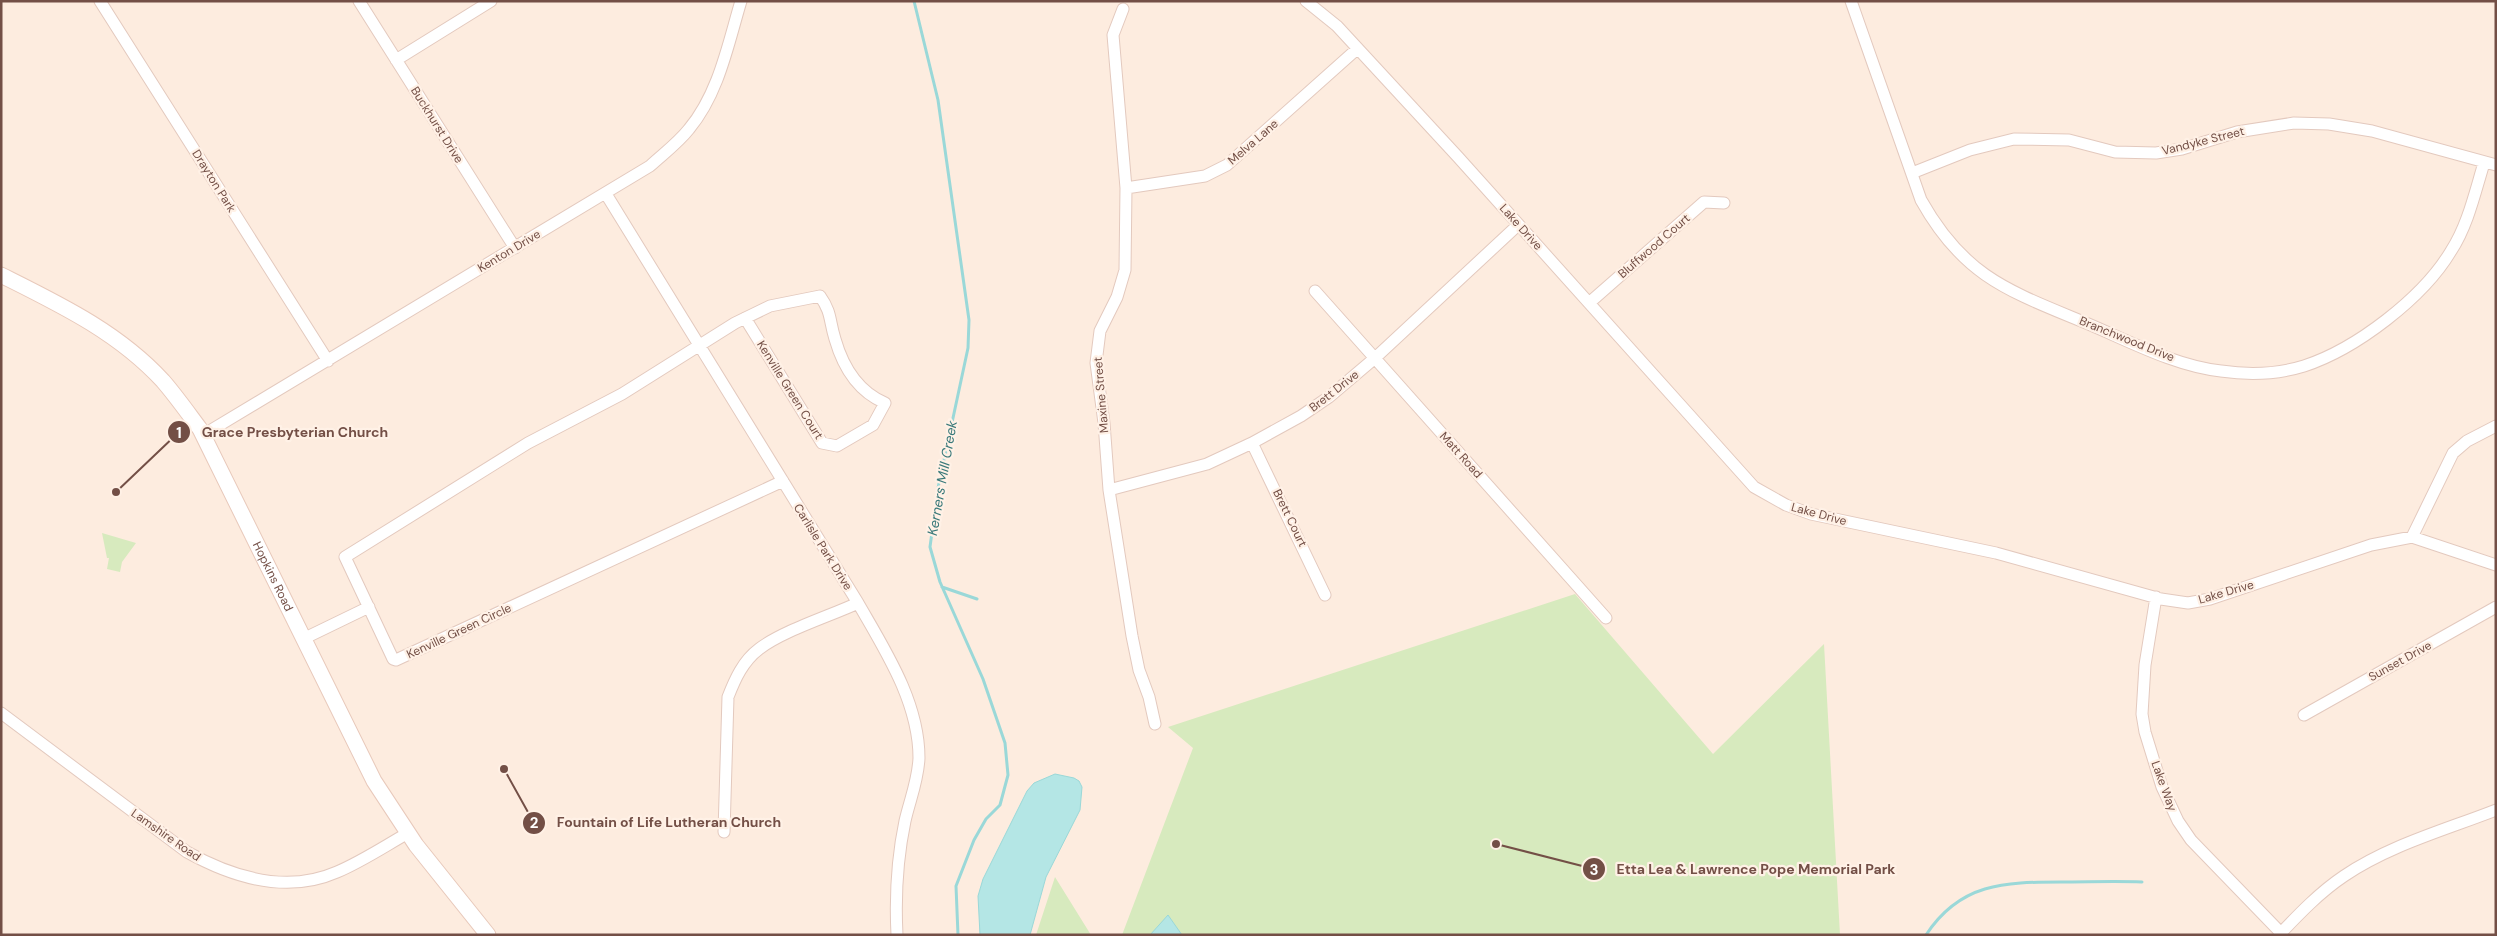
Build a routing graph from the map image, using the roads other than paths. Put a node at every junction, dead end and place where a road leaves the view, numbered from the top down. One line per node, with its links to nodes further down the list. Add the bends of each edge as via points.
1 (100, 1): 23 (street, Drayton Park)
2 (359, 1): 9 (street, Buckhurst Drive)
3 (491, 1): 9 (street)
4 (741, 1): 13 (street, Kenton Drive, via 716,82 690,128 650,166)
5 (1306, 1): 8 (street, Lake Drive, via 1337,26)
6 (1850, 1): 11 (street, Branchwood Drive)
7 (1123, 9): 12 (street, Maxine Street, via 1113,35)
8 (1357, 50): 12 (street, Melva Lane, via 1227,165 1206,176); 15 (street, Lake Drive)
9 (396, 60): 16 (street, Buckhurst Drive)
10 (2490, 164): 11 (street, Vandyke Street, via 2372,131 2329,124 2294,123 2237,132 2156,153 2114,152 2069,140 2014,139 1970,150); 11 (street, Branchwood Drive, via 2460,236 2427,282 2385,319 2338,351 2302,366 2264,372 2220,371 2179,360 2046,306 1992,280 1970,265 1943,237 1921,200)
11 (1912, 173)
12 (1126, 188): 28 (street, Maxine Street, via 1125,270 1117,297 1100,331 1096,363)
13 (606, 194): 16 (street, Kenton Drive); 21 (street, Carlisle Park Drive)
14 (1724, 203): 19 (street, Bluffwood Court, via 1704,202)
15 (1518, 225): 19 (street, Lake Drive); 22 (street, Brett Drive)
16 (515, 248): 23 (street, Kenton Drive)
17 (1, 275): 25 (main road, Hopkins Road, via 80,314 126,347 163,381)
18 (1315, 291): 22 (street, Matt Road)
19 (1589, 303): 32 (street, Lake Drive, via 1754,487 1778,501 1811,514 1996,553)
20 (745, 318): 20 (street, Kenville Green Court, via 822,443 837,446 873,425 885,403 860,388 844,365 834,337 830,310 820,296 770,306); 21 (street, Kenville Green Court)
21 (699, 346): 27 (street, Carlisle Park Drive); 34 (street, Kenville Green Circle, via 622,394 528,443 347,555 345,557)
22 (1375, 358): 26 (street, Brett Drive, via 1329,397); 36 (street, Matt Road)
23 (328, 361): 25 (street, Kenton Drive)
24 (2496, 426): 29 (street, via 2467,440 2453,453)
25 (203, 435): 37 (main road, Hopkins Road)
26 (1252, 442): 28 (street, Brett Drive, via 1207,464); 31 (street, Brett Court)
27 (783, 481): 33 (street, Carlisle Park Drive); 34 (street, Kenville Green Circle, via 396,660)
28 (1109, 490): 40 (street, Maxine Street, via 1138,670)
29 (2412, 538): 30 (street, Lake Drive); 32 (street, Lake Drive, via 2371,545 2210,599 2188,603)
30 (2496, 565)
31 (1325, 595)
32 (2156, 597): 44 (street, Lake Way, via 2145,665 2142,714 2162,787 2191,840)
33 (858, 603): 42 (street, via 760,649 735,678 728,697); 46 (street, Carlisle Park Drive, via 894,666 910,707 919,757 897,874)
34 (369, 607): 37 (street)
35 (2496, 607): 39 (street, Sunset Drive)
36 (1606, 618)
37 (303, 639): 43 (main road, Hopkins Road, via 374,780)
38 (1, 713): 43 (street, Lamshire Road, via 187,852 249,879 289,882 337,873)
39 (2304, 715)
40 (1155, 724)
41 (2496, 810): 44 (street, via 2374,858 2343,876 2311,902)
42 (724, 832)
43 (408, 833): 45 (main road, Hopkins Road)
44 (2281, 934)
45 (488, 935)
46 (897, 935)

